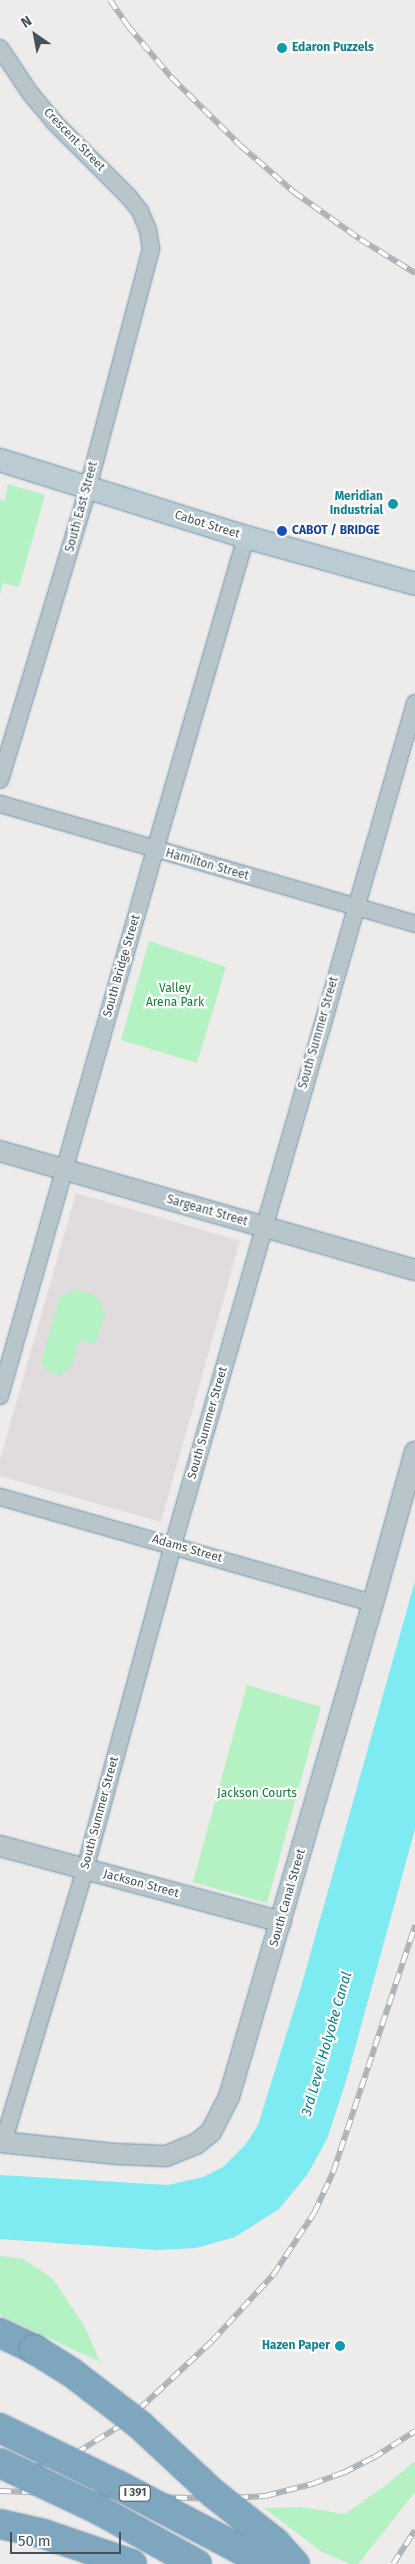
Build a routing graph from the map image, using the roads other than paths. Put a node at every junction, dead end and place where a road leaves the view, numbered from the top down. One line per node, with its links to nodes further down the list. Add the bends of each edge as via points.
1 (0, 48): 2 (street, Crescent Street, via 54,122 128,196 140,211)
2 (148, 230): 4 (street, South East Street, via 151,248 148,264)
3 (0, 460): 4 (main road, Cabot Street)
4 (87, 488): 5 (main road, Cabot Street); 8 (street, South East Street, via 28,695)
5 (246, 538): 6 (main road, Cabot Street); 10 (street, South Bridge Street)
6 (415, 584)
7 (415, 704): 11 (street, South Summer Street)
8 (0, 780)
9 (0, 804): 10 (street, Hamilton Street)
10 (155, 850): 11 (street, Hamilton Street); 14 (street, South Bridge Street)
11 (355, 908): 12 (street, Hamilton Street); 15 (street, South Summer Street)
12 (415, 924)
13 (0, 1152): 14 (street, Sargeant Street)
14 (65, 1170): 15 (street, Sargeant Street); 17 (street, South Bridge Street)
15 (264, 1228): 16 (street, Sargeant Street); 20 (street, South Summer Street)
16 (415, 1270)
17 (0, 1396)
18 (415, 1452): 21 (street, South Canal Street)
19 (0, 1497): 20 (street, Adams Street)
20 (173, 1545): 21 (street, Adams Street); 23 (street, South Summer Street)
21 (373, 1603): 24 (street, South Canal Street)
22 (0, 1846): 23 (street, Jackson Street)
23 (85, 1869): 24 (street, Jackson Street); 25 (street, South Summer Street)
24 (281, 1922): 25 (street, South Canal Street, via 229,2097 211,2132 204,2138 166,2156)
25 (2, 2143)
26 (0, 2333): 33 (highway, bridge, via 71,2372 140,2425 214,2494 275,2542)
27 (0, 2428): 32 (highway, I 391, bridge, via 116,2484)
28 (0, 2463): 31 (highway, I 391, bridge, via 98,2510)
29 (0, 2524): 30 (highway, via 44,2534)
30 (132, 2564)
31 (197, 2564)
32 (268, 2564)
33 (295, 2564)

